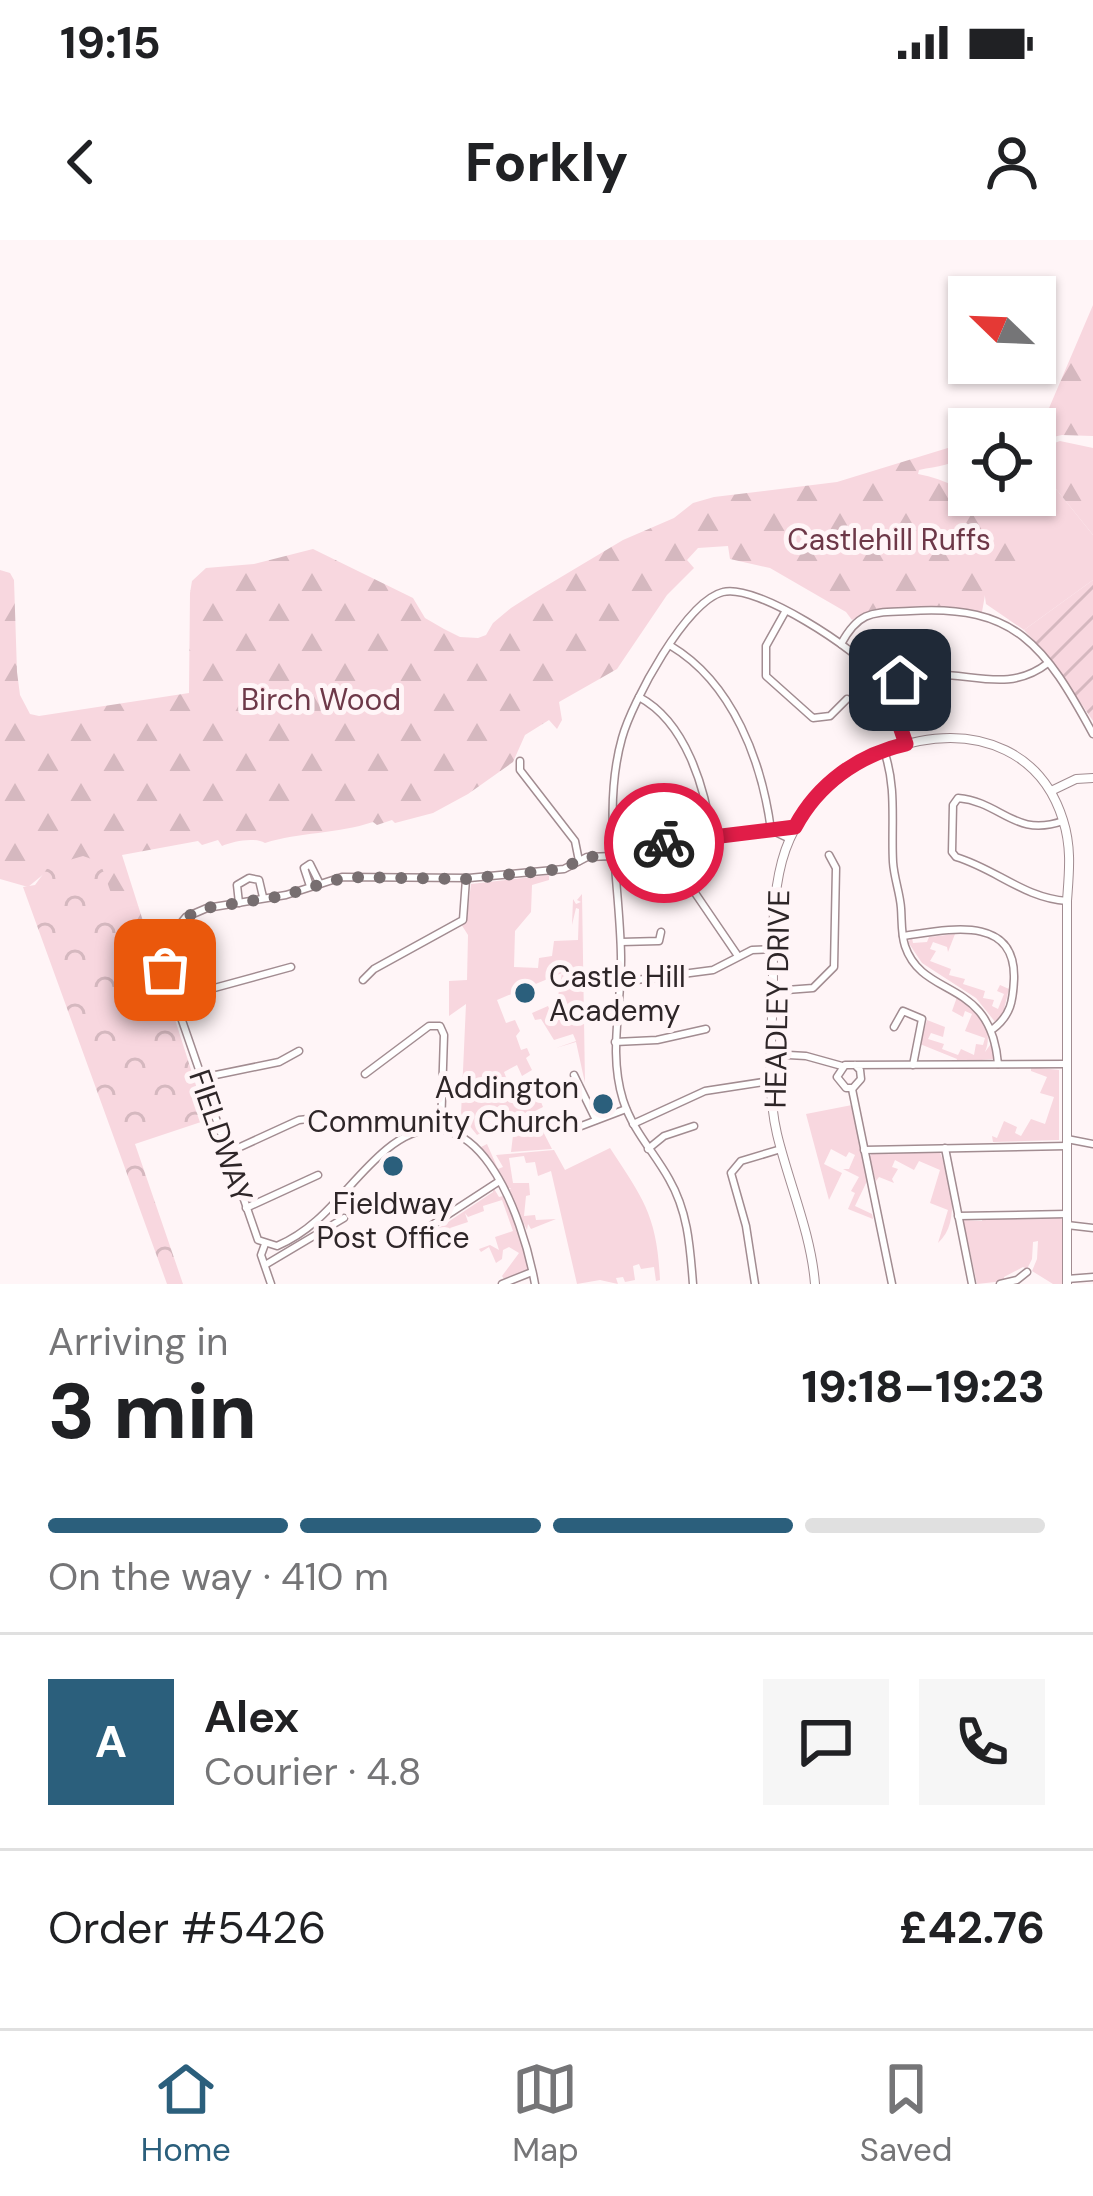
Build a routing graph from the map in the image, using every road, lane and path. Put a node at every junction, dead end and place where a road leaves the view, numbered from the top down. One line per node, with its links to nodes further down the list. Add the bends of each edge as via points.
1 (785, 612): 2 (street); 3 (street, via 726,591 701,603); 7 (street, via 764,656 765,674 807,715 825,718)
2 (841, 644): 4 (street, via 868,614 955,609 1006,623); 5 (street)
3 (671, 646): 6 (street); 16 (street, via 705,671 735,718 760,773)
4 (1048, 663): 5 (street, via 1018,680 923,672); 8 (street)
5 (887, 688): 9 (street)
6 (639, 697): 17 (street, via 663,715 688,754); 20 (street, via 618,753)
7 (847, 699)
8 (1093, 734)
9 (906, 744): 10 (street, HEADLEY DRIVE); 13 (street, HEADLEY DRIVE, via 946,739 992,747)
10 (884, 750): 15 (street, HEADLEY DRIVE, via 830,782); 30 (street)
11 (520, 761): 22 (street, via 576,843)
12 (1093, 778): 13 (street)
13 (1051, 791): 14 (street, HEADLEY DRIVE)
14 (1064, 821): 27 (street, HEADLEY DRIVE); 27 (street, via 1027,827 979,803 958,798 952,807 956,857 1036,897)
15 (795, 827): 16 (street, FIELDWAY); 18 (street, HEADLEY DRIVE)
16 (771, 830): 17 (street, FIELDWAY); 18 (street)
17 (712, 837): 19 (street, FIELDWAY)
18 (790, 838): 32 (street, HEADLEY DRIVE)
19 (661, 843): 20 (street, FIELDWAY); 33 (street)
20 (614, 852): 22 (street, FIELDWAY); 31 (street)
21 (829, 855): 37 (street, via 836,867 834,967 813,988)
22 (579, 861): 23 (street, FIELDWAY)
23 (466, 879): 24 (street, FIELDWAY, via 346,877); 35 (street, via 464,920)
24 (320, 884): 25 (street, FIELDWAY); 25 (street, via 308,865)
25 (310, 887): 26 (street, FIELDWAY)
26 (263, 899): 28 (street, FIELDWAY); 28 (street, via 260,881 249,878 237,885)
27 (1066, 902): 47 (street, HEADLEY DRIVE)
28 (239, 903): 38 (street, FIELDWAY, via 196,912 173,931 164,963)
29 (661, 932): 31 (street, via 659,941)
30 (903, 936): 41 (street, via 919,967 973,1003); 41 (street, via 974,929 1009,950 1012,1002)
31 (621, 942): 36 (street)
32 (773, 949): 33 (street); 37 (street, HEADLEY DRIVE)
33 (739, 956): 36 (street, via 711,970)
34 (291, 967): 38 (street)
35 (363, 980)
36 (621, 982): 42 (street)
37 (772, 991): 44 (street, HEADLEY DRIVE)
38 (174, 999): 56 (street, FIELDWAY)
39 (894, 1027): 49 (street, via 903,1011 922,1019)
40 (706, 1029): 42 (street)
41 (992, 1030): 46 (street)
42 (615, 1042): 59 (street)
43 (299, 1051): 56 (street)
44 (772, 1054): 45 (street); 57 (street, HEADLEY DRIVE)
45 (824, 1063): 50 (street); 54 (street)
46 (998, 1064): 47 (street); 49 (street)
47 (1066, 1064): 66 (street, HEADLEY DRIVE)
48 (855, 1065): 50 (street); 51 (street); 55 (street)
49 (913, 1065): 51 (street)
50 (842, 1066): 54 (street)
51 (874, 1066): 55 (street)
52 (365, 1073): 65 (street, via 440,1026)
53 (574, 1075): 62 (street)
54 (837, 1076): 58 (street)
55 (862, 1076): 58 (street)
56 (201, 1078): 72 (street, FIELDWAY)
57 (771, 1081): 63 (street, via 705,1091); 70 (street, HEADLEY DRIVE)
58 (852, 1089): 71 (street)
59 (626, 1109): 62 (street); 63 (street)
60 (571, 1118): 62 (street, via 575,1128)
61 (308, 1119): 72 (street)
62 (596, 1120)
63 (633, 1124): 69 (street)
64 (694, 1126): 69 (street)
65 (442, 1129): 74 (street, via 476,1146); 82 (street, via 402,1138 311,1227 280,1245)
66 (1067, 1142): 67 (street); 68 (street); 76 (street, HEADLEY DRIVE)
67 (1093, 1144)
68 (945, 1148): 71 (street); 77 (street)
69 (648, 1149): 91 (street, via 684,1213)
70 (781, 1149): 92 (street, via 739,1162 731,1173); 93 (street, HEADLEY DRIVE)
71 (864, 1150): 94 (street)
72 (227, 1153): 75 (street, FIELDWAY)
73 (318, 1174): 75 (street)
74 (498, 1181): 81 (street); 84 (street)
75 (246, 1208): 82 (street, FIELDWAY)
76 (1067, 1214): 77 (street); 79 (street, HEADLEY DRIVE)
77 (958, 1216): 95 (street)
78 (344, 1218): 83 (street)
79 (1067, 1225): 80 (street); 87 (street, HEADLEY DRIVE)
80 (1093, 1228)
81 (422, 1237)
82 (265, 1244): 83 (street)
83 (265, 1265): 88 (street)
84 (533, 1272): 89 (street); 90 (street)
85 (1027, 1272): 96 (street)
86 (1093, 1277): 87 (street)
87 (1067, 1281)
88 (271, 1284)
89 (502, 1284)
90 (536, 1284)
91 (692, 1284)
92 (754, 1284)
93 (815, 1284)
94 (892, 1284)
95 (972, 1284)
96 (1000, 1284)

